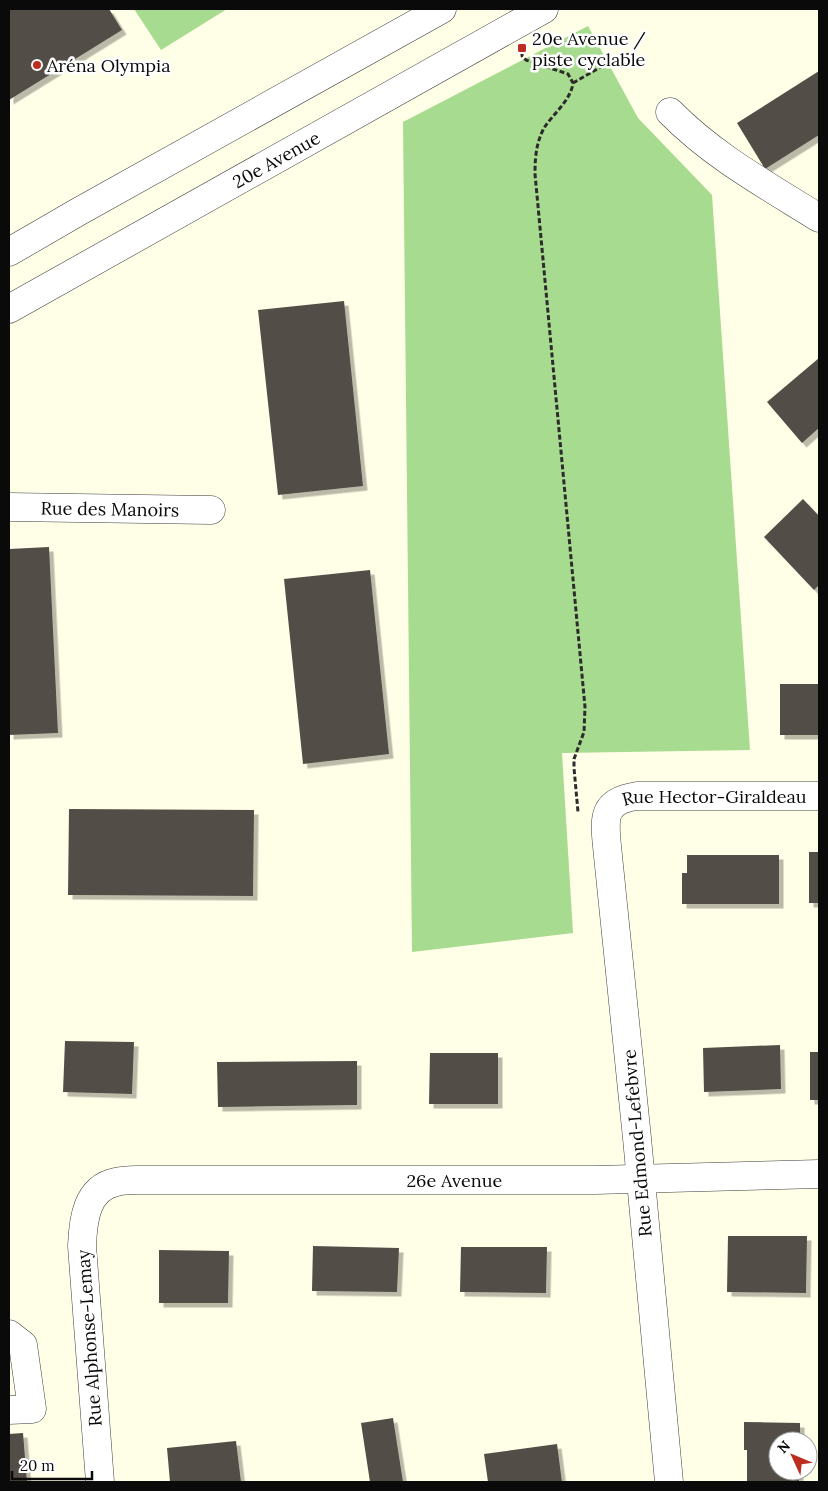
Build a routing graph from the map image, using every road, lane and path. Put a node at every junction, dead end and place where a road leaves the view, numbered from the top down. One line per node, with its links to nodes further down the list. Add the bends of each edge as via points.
1 (442, 9): 8 (street)
2 (544, 9): 9 (street, 20e Avenue)
3 (522, 48): 5 (path, via 522,56 526,60 568,74)
4 (636, 53): 5 (path, via 620,56)
5 (573, 83): 12 (path, via 570,94 540,139 535,174 585,707 584,732 574,758)
6 (670, 112): 7 (street, via 702,142)
7 (819, 218)
8 (9, 252)
9 (9, 309)
10 (9, 507): 11 (street, Rue des Manoirs)
11 (212, 510)
12 (574, 768)
13 (819, 796): 14 (street, Rue Hector-Giraldeau, via 647,796 626,798)
14 (612, 806): 16 (street, Rue Edmond-Lefebvre, via 606,816 605,828)
15 (819, 1174): 16 (street, 26e Avenue)
16 (641, 1179): 17 (street, 26e Avenue, via 147,1180 105,1185); 22 (street, Rue Edmond-Lefebvre)
17 (94, 1196): 21 (street, Rue Alphonse-Lemay, via 84,1218 82,1246)
18 (9, 1334): 19 (street, via 22,1345)
19 (18, 1368): 20 (street)
20 (20, 1409)
21 (100, 1482)
22 (669, 1482)

